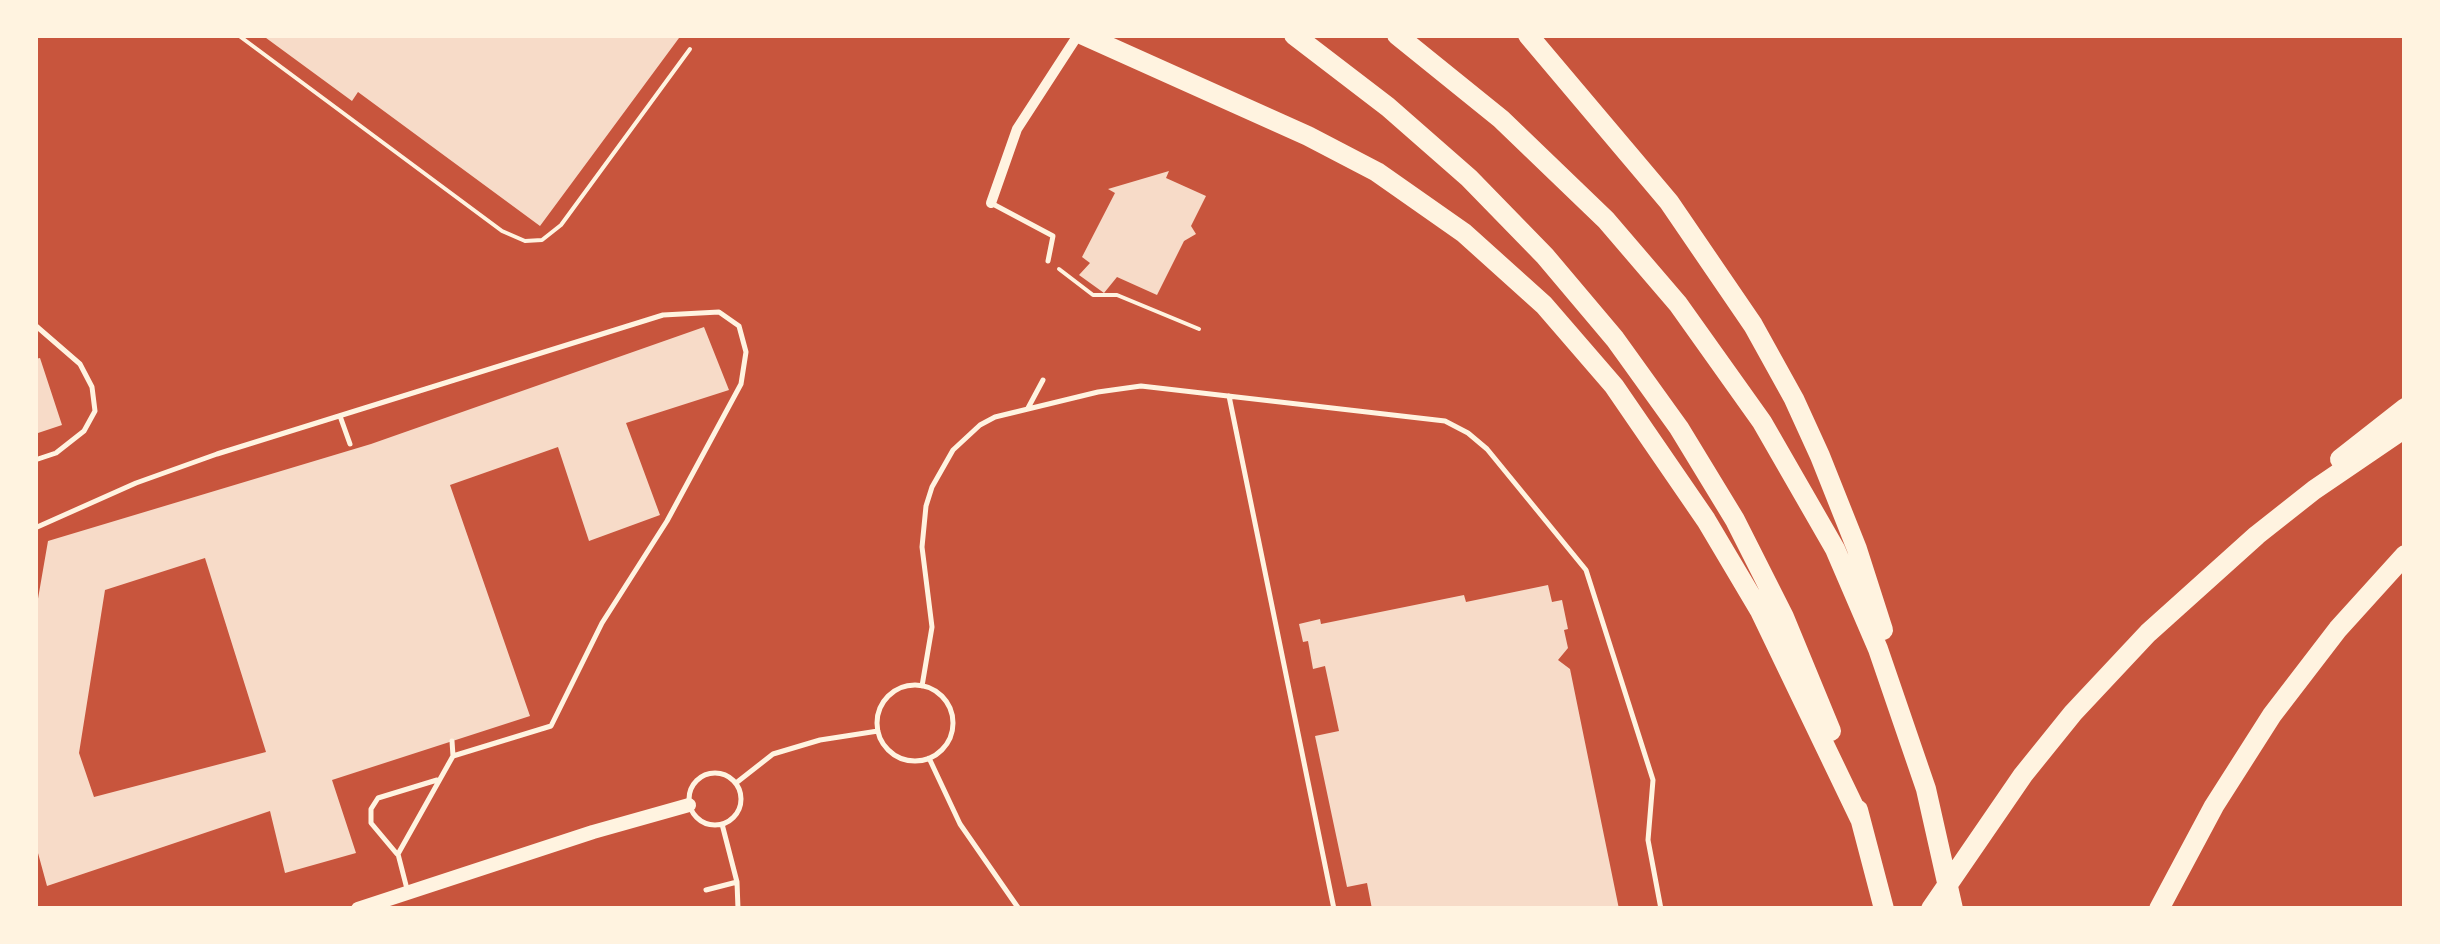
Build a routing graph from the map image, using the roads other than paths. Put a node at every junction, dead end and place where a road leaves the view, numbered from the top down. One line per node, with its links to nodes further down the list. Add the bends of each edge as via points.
1 (1081, 35): 5 (street, via 1017,129); 28 (highway, via 1377,172 1448,220 1536,297 1614,386 1712,529 1760,611)
2 (1294, 35): 28 (highway, via 1470,178 1569,283 1658,398 1726,504 1784,616)
3 (1397, 35): 22 (highway, via 1556,168 1632,248 1711,347 1782,453 1834,549)
4 (1528, 35): 22 (highway, via 1688,226 1781,374 1863,566)
5 (991, 203): 6 (lane, via 1053,236)
6 (1048, 261)
7 (35, 325): 15 (lane, via 80,364 94,411 84,431)
8 (1043, 380): 10 (lane)
9 (1229, 396): 10 (lane, via 1140,386); 37 (lane); 38 (lane, via 1445,421 1487,448 1590,580 1653,780 1648,840)
10 (1028, 408): 19 (lane, via 980,425 953,450 932,487 922,528 932,627)
11 (2405, 408): 16 (highway, via 2345,453)
12 (340, 416): 14 (lane); 17 (lane, via 136,482); 23 (lane, via 663,315 719,312 739,326 746,352 741,384 602,623 551,726)
13 (2405, 428): 16 (highway)
14 (350, 444)
15 (35, 460)
16 (2285, 512): 40 (highway, via 2148,632 2073,714 2022,775)
17 (35, 528)
18 (2405, 558): 42 (highway, via 2315,657 2252,744)
19 (922, 686): 20 (lane, via 891,694 878,713); 24 (lane, via 944,699 953,722 946,747)
20 (878, 732): 24 (lane, via 897,757); 26 (lane, via 783,751)
21 (452, 742): 23 (lane)
22 (1915, 752): 41 (highway)
23 (452, 756): 25 (lane)
24 (929, 758): 36 (lane, via 960,824)
25 (440, 780): 30 (lane); 30 (lane, via 378,798 371,810 371,823)
26 (736, 784): 27 (lane, via 724,774 707,774 693,784); 29 (lane, via 738,810)
27 (689, 805): 29 (lane, via 701,821); 33 (street)
28 (1860, 819): 39 (highway)
29 (722, 824): 31 (lane)
30 (398, 854): 33 (lane)
31 (737, 882): 32 (lane); 35 (lane)
32 (706, 890)
33 (408, 893): 34 (street)
34 (358, 909)
35 (738, 909)
36 (1019, 909)
37 (1334, 909)
38 (1660, 909)
39 (1884, 909)
40 (1932, 909)
41 (1953, 909)
42 (2160, 909)

